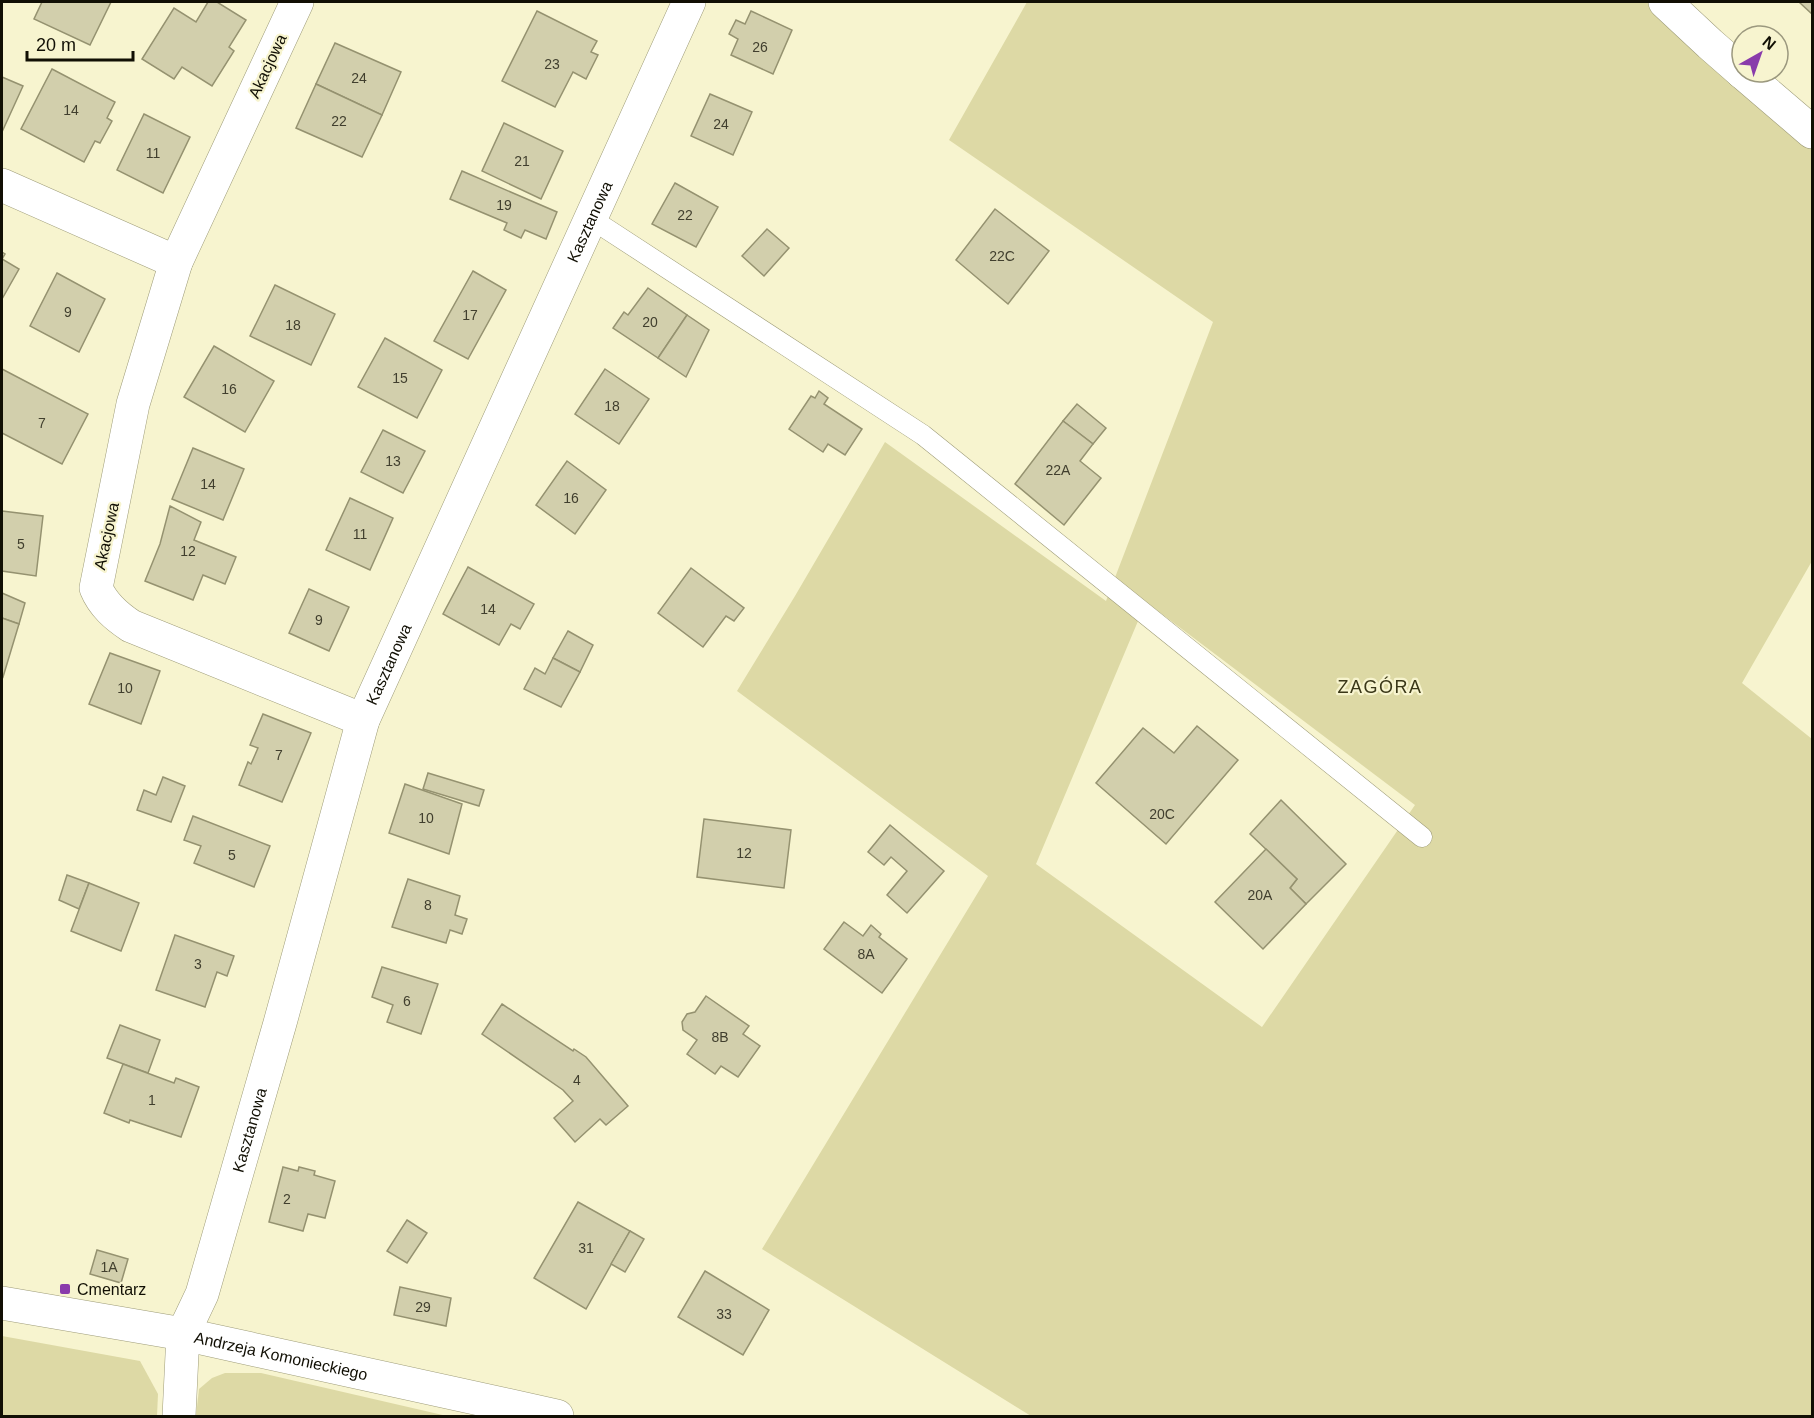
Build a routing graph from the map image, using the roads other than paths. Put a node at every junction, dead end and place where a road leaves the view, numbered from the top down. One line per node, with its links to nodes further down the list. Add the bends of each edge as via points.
1 (297, 2): 9 (street, Akacjowa)
2 (689, 2): 8 (street, Kasztanowa)
3 (1665, 2): 4 (street)
4 (1730, 62)
5 (1756, 84): 6 (street)
6 (1812, 132)
7 (2, 185): 9 (street)
8 (590, 218): 10 (street, Kasztanowa); 11 (lane, via 923,435)
9 (176, 262): 10 (street, Akacjowa, via 133,404 96,588 111,610 130,626)
10 (363, 720): 13 (street, Kasztanowa, via 277,1035)
11 (1422, 837)
12 (2, 1303): 13 (street, Andrzeja Komonieckiego)
13 (183, 1347): 14 (street); 15 (street, Andrzeja Komonieckiego)
14 (179, 1416)
15 (557, 1416)

